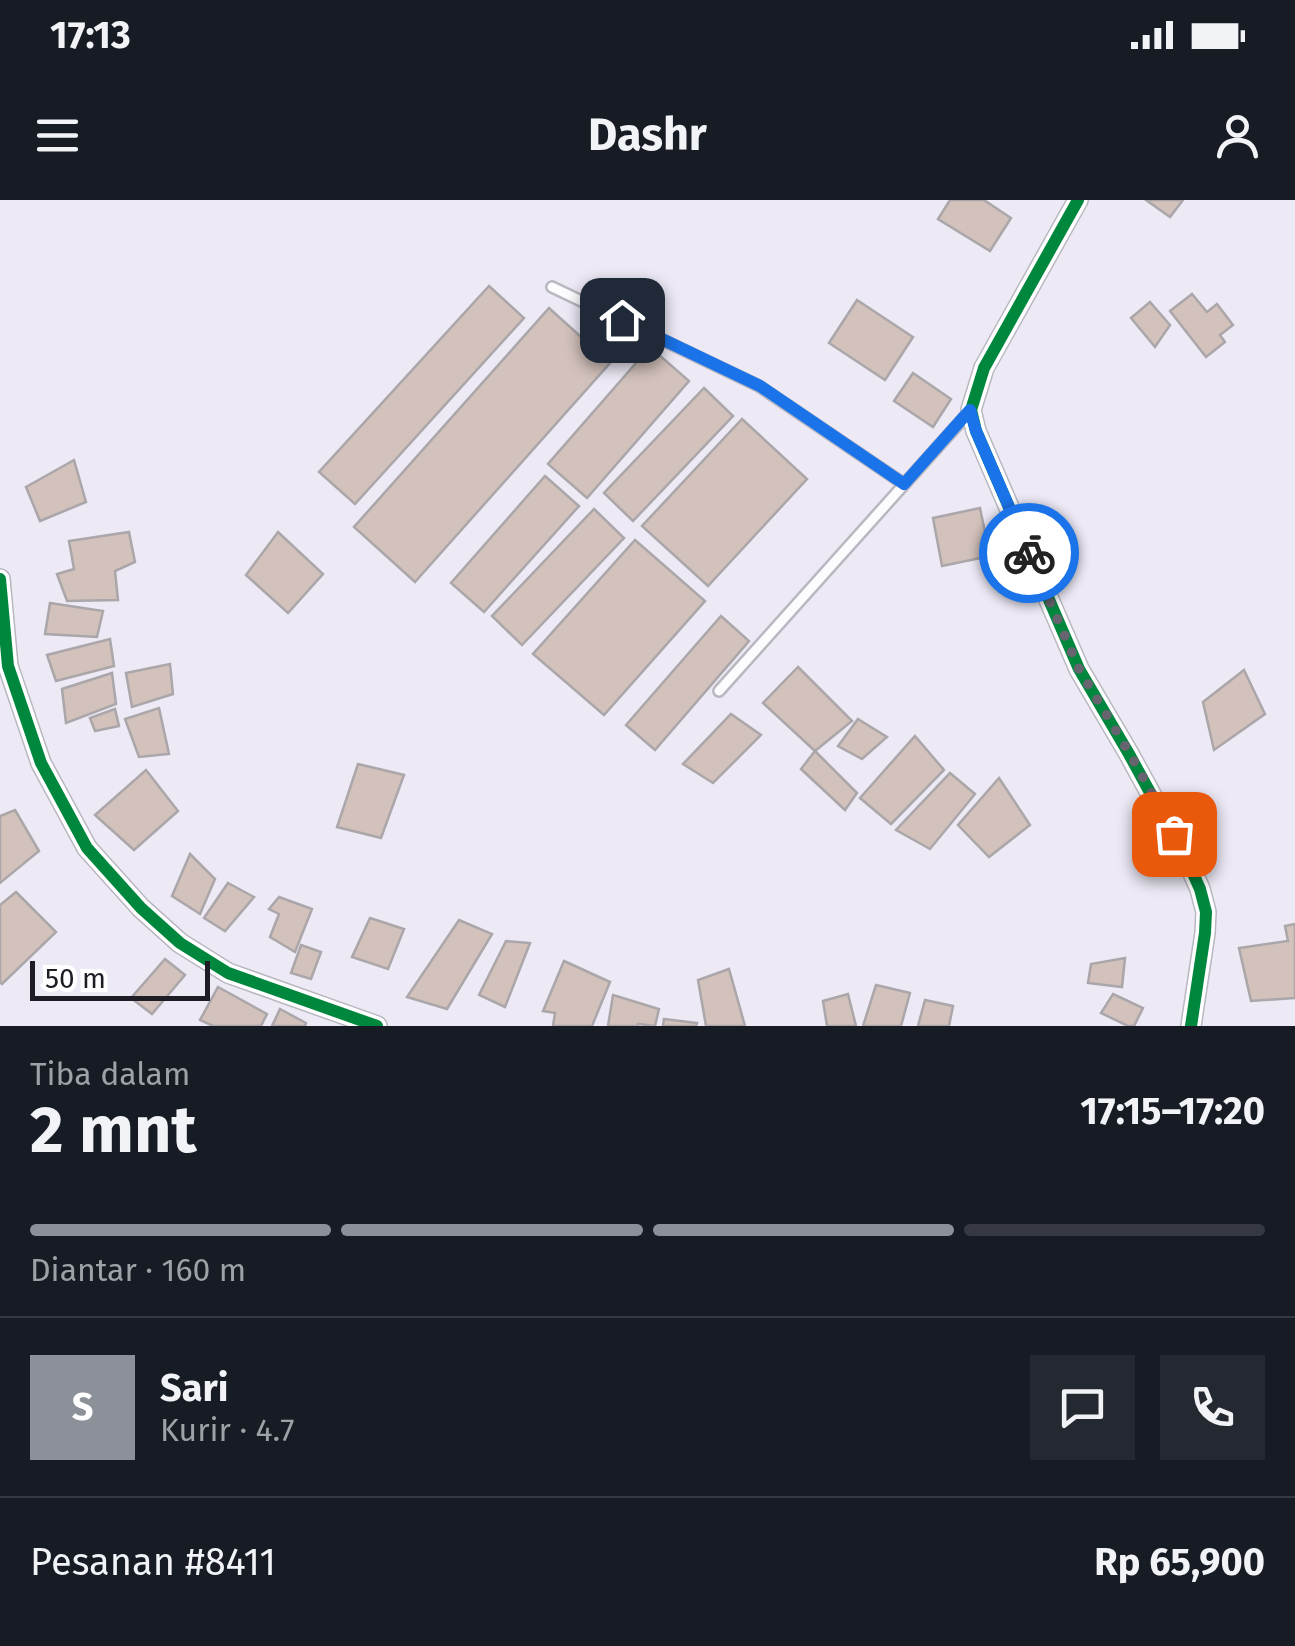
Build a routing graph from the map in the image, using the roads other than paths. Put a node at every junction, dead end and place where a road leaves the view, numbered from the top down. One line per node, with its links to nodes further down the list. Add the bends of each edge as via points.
1 (1078, 200): 3 (street, via 984,368)
2 (552, 286): 4 (lane, via 760,386)
3 (970, 410): 4 (lane); 9 (street, via 1079,669 1200,889 1205,933)
4 (904, 484): 7 (lane)
5 (0, 579): 6 (street)
6 (4, 667): 8 (street, via 40,762 87,848 141,908 228,973)
7 (719, 691)
8 (377, 1026)
9 (1190, 1026)

